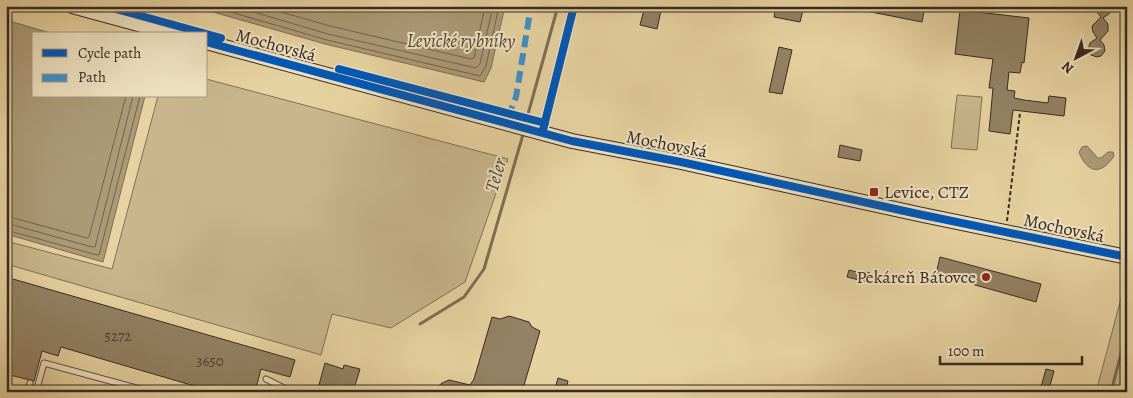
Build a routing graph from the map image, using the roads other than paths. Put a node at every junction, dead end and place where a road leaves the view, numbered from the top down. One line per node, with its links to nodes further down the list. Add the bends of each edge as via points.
1 (72, 6): 2 (street)
2 (168, 32)
3 (208, 43): 4 (street, Mochovská, via 572,141)
4 (1127, 257)
5 (266, 379): 10 (lane, via 284,388)
6 (30, 383): 7 (lane)
7 (27, 392)
8 (36, 392): 9 (lane, via 44,362)
9 (151, 392)
10 (284, 392)

